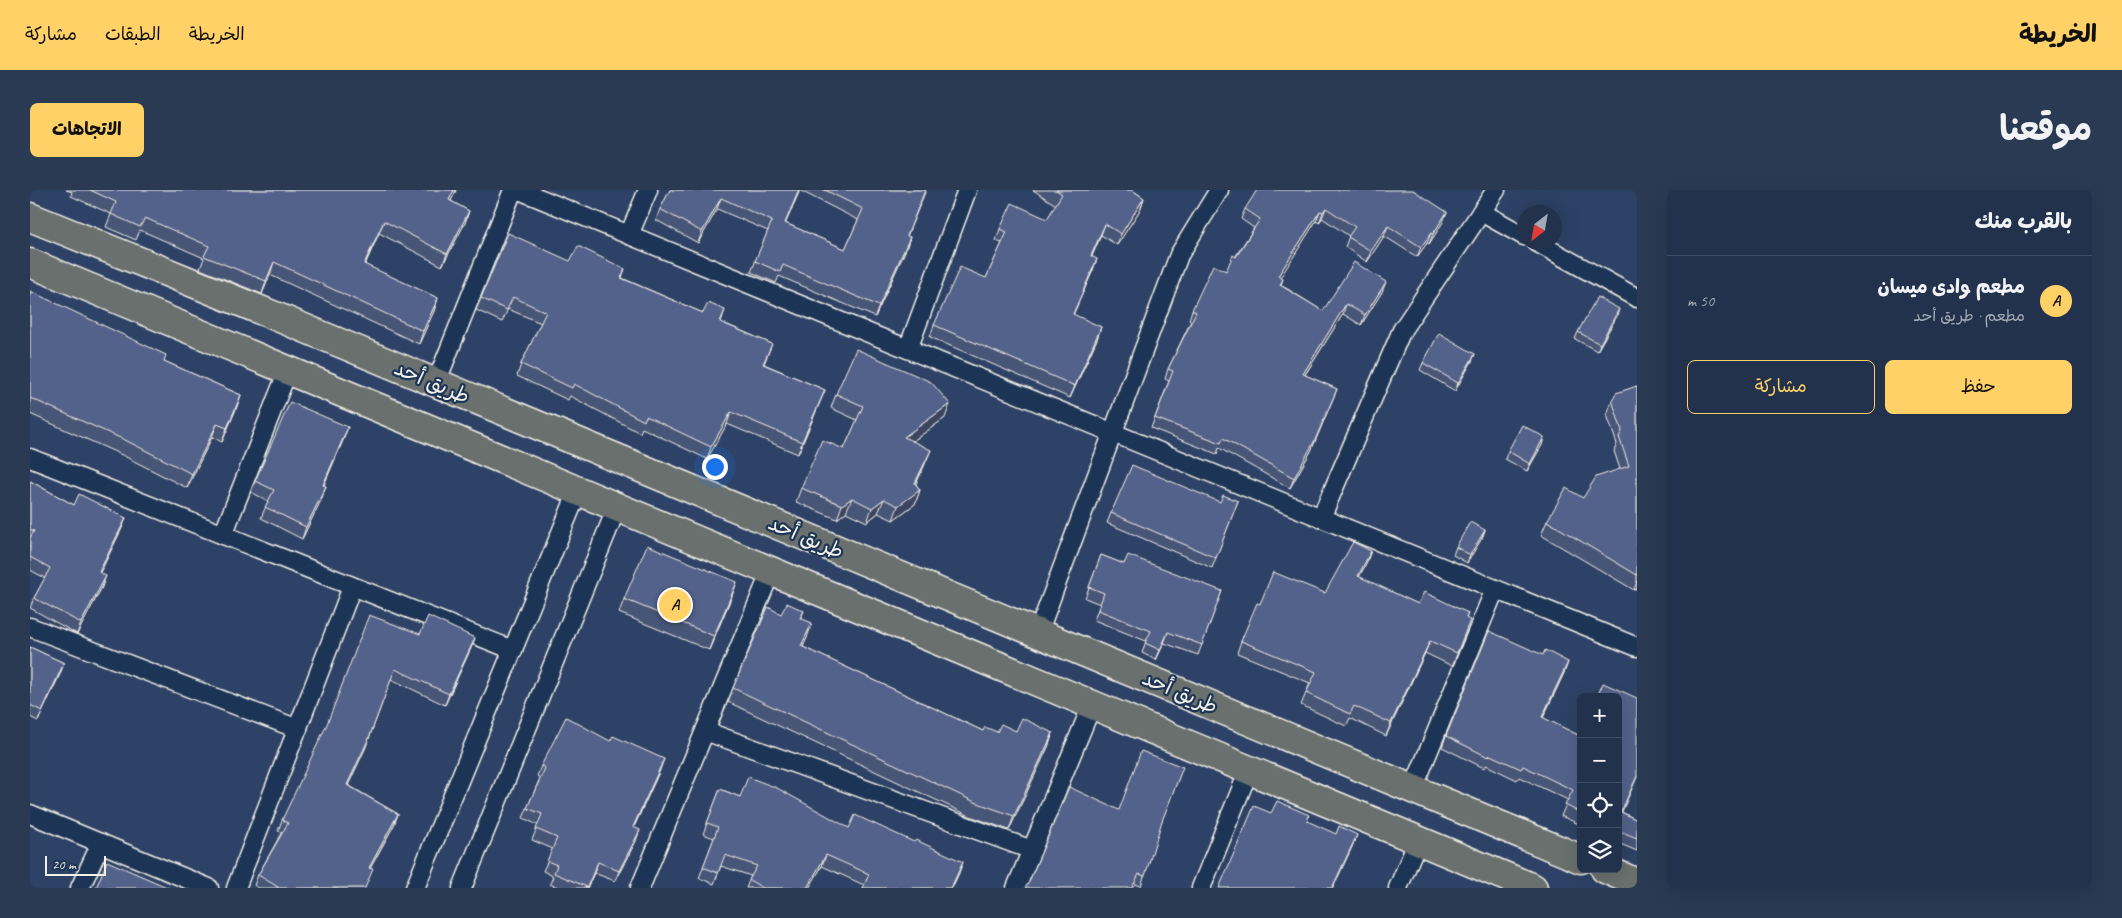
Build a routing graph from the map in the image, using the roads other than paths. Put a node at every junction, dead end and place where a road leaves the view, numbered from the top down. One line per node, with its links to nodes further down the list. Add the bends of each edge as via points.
1 (513, 190): 16 (street)
2 (519, 190): 10 (street)
3 (648, 190): 10 (street)
4 (967, 190): 14 (street)
5 (1218, 190): 17 (street, via 1178,255)
6 (1496, 190): 7 (street)
7 (1481, 212): 9 (street); 21 (street, via 1402,330)
8 (30, 217): 16 (main road, طريق أحد)
9 (1517, 232)
10 (629, 235): 14 (street)
11 (1551, 250): 13 (street)
12 (30, 263): 15 (main road, طريق أحد)
13 (1636, 296)
14 (908, 349): 17 (street)
15 (288, 370): 19 (main road, طريق أحد); 22 (street)
16 (436, 383): 27 (main road, طريق أحد)
17 (1112, 433): 21 (street); 27 (street)
18 (30, 458): 22 (street)
19 (578, 491): 20 (main road, طريق أحد); 29 (street)
20 (617, 507): 23 (main road, طريق أحد); 47 (street)
21 (1321, 518): 25 (street)
22 (223, 535): 24 (street)
23 (771, 571): 30 (main road, طريق أحد); 32 (street)
24 (352, 587): 29 (street); 31 (street)
25 (1495, 589): 28 (street); 34 (street)
26 (30, 627): 31 (street)
27 (1038, 633): 34 (main road, طريق أحد)
28 (1637, 647)
29 (513, 650): 46 (street)
30 (1092, 705): 33 (main road, طريق أحد); 38 (street)
31 (298, 729): 45 (street)
32 (705, 731): 38 (street); 42 (street)
33 (1249, 770): 36 (main road, طريق أحد); 49 (street)
34 (1413, 789): 39 (main road, طريق أحد)
35 (30, 814): 37 (street)
36 (1418, 840): 50 (street); 51 (main road, طريق أحد)
37 (101, 844): 43 (street); 44 (street)
38 (1032, 850): 48 (street)
39 (1577, 857)
40 (1614, 873): 41 (main road)
41 (1637, 883)
42 (644, 887)
43 (80, 888)
44 (208, 888)
45 (236, 888)
46 (415, 888)
47 (462, 888)
48 (1016, 888)
49 (1201, 888)
50 (1398, 888)
51 (1532, 888)

